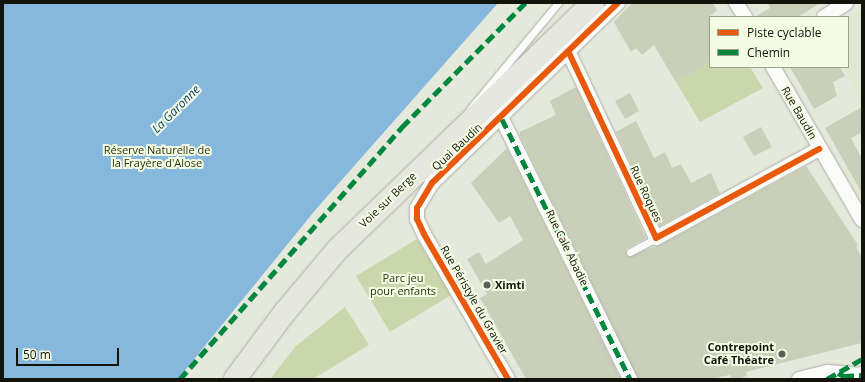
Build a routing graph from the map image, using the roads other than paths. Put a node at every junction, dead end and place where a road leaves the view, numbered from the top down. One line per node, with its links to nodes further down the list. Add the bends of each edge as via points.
1 (558, 3): 11 (lane, via 481,92 466,116)
2 (593, 3): 11 (main road, Voie sur Berge)
3 (618, 3): 8 (street, Quai Baudin)
4 (736, 3): 6 (street)
5 (846, 3): 7 (street)
6 (743, 16)
7 (826, 16)
8 (570, 54): 10 (street, Quai Baudin); 15 (street, Rue Roques)
9 (774, 68): 12 (street, Rue Baudin)
10 (502, 119): 14 (street, Quai Baudin, via 432,183 417,208); 20 (street, Rue Cale Abadie)
11 (468, 127): 18 (main road, Voie sur Berge, via 337,250 285,312)
12 (820, 149): 13 (street, Rue Baudin); 15 (street, Rue Roques)
13 (862, 220)
14 (422, 232): 19 (street, Rue Péristyle du Gravier)
15 (656, 238): 16 (lane)
16 (630, 252)
17 (862, 376): 21 (street, via 828,372); 22 (main road)
18 (235, 379)
19 (508, 379)
20 (630, 379)
21 (799, 379)
22 (857, 379)

